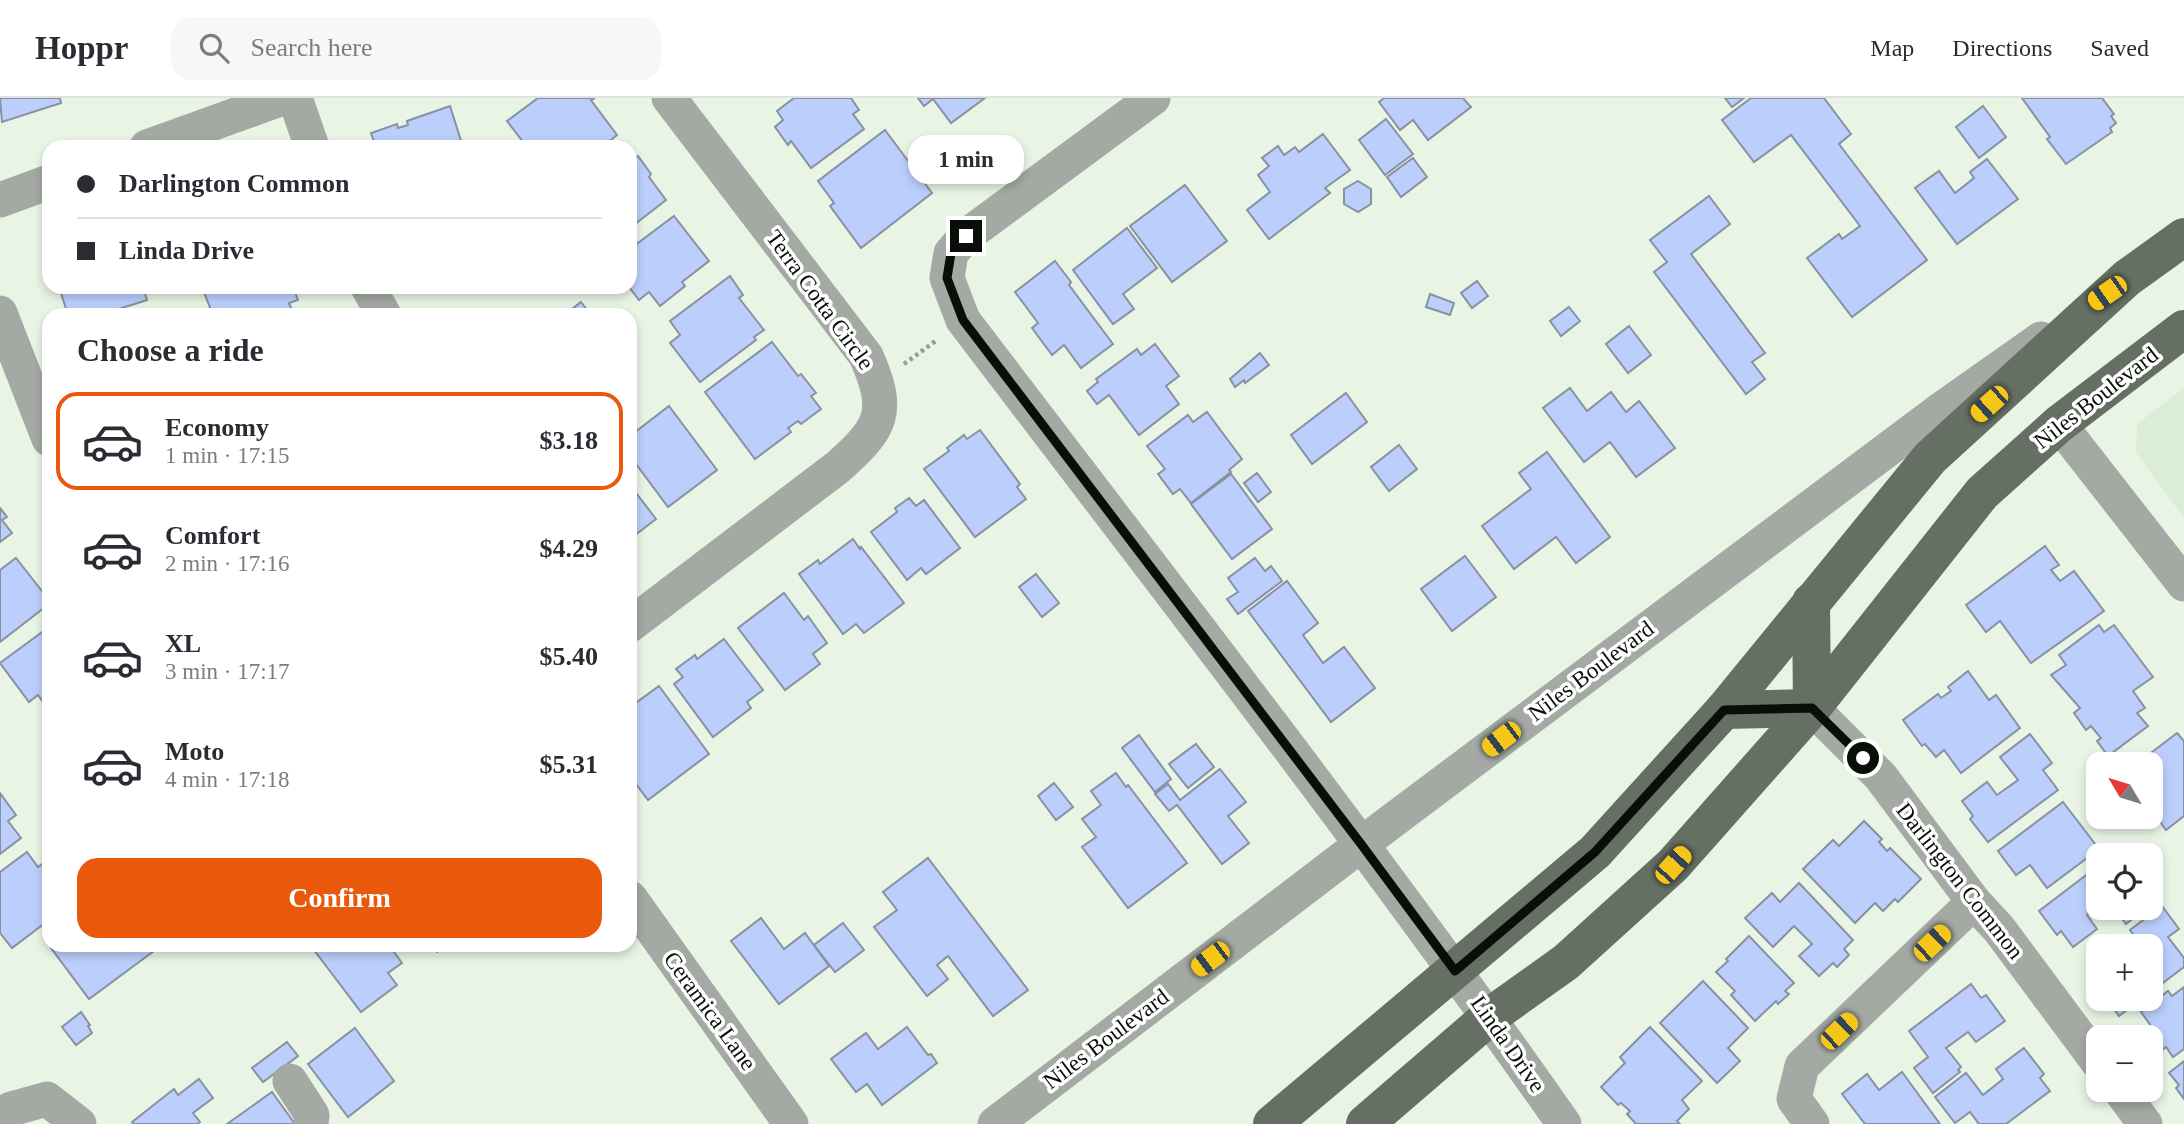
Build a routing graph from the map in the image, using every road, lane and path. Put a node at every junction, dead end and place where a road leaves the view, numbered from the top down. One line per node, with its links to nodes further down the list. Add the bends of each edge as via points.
1 (283, 98): 5 (street)
2 (295, 98): 6 (street)
3 (669, 98): 14 (street, Terra Cotta Circle, via 866,356)
4 (1153, 98): 12 (street, Linda Drive, via 966,236 951,253 947,278)
5 (166, 140)
6 (310, 140)
7 (42, 185): 8 (street)
8 (0, 200)
9 (2184, 237): 10 (main road, Niles Boulevard)
10 (2127, 278): 18 (main road, Niles Boulevard, via 1930,458); 22 (street, Niles Boulevard, via 1943,408)
11 (0, 313): 15 (street)
12 (963, 320): 14 (path); 22 (street, Linda Drive)
13 (2184, 329): 16 (main road, Niles Boulevard)
14 (878, 383): 19 (street, Terra Cotta Circle, via 879,417 866,442)
15 (42, 421)
16 (2059, 424): 17 (street); 20 (main road, Niles Boulevard, via 1982,493)
17 (2184, 584)
18 (1811, 602): 20 (main road); 21 (main road, Niles Boulevard)
19 (637, 620)
20 (1812, 708): 21 (main road); 23 (street, Darlington Common, via 1881,777); 26 (main road, Niles Boulevard, via 1673,865 1566,962)
21 (1724, 710): 25 (main road, Niles Boulevard, via 1595,852)
22 (1361, 844): 25 (street, Linda Drive); 34 (street, Niles Boulevard)
23 (1974, 902): 27 (street, Darlington Common); 38 (street, via 1802,1066 1794,1099)
24 (637, 908): 33 (street, Ceramica Lane)
25 (1455, 971): 26 (street, Linda Drive); 35 (main road, Niles Boulevard)
26 (1489, 1017): 36 (main road, Niles Boulevard); 37 (street, Linda Drive)
27 (2086, 1046)
28 (289, 1081): 32 (street, via 312,1115)
29 (2129, 1102): 39 (street)
30 (0, 1116): 31 (street, via 47,1099)
31 (79, 1124)
32 (311, 1124)
33 (791, 1124)
34 (995, 1124)
35 (1272, 1124)
36 (1365, 1124)
37 (1564, 1124)
38 (1812, 1124)
39 (2145, 1124)

